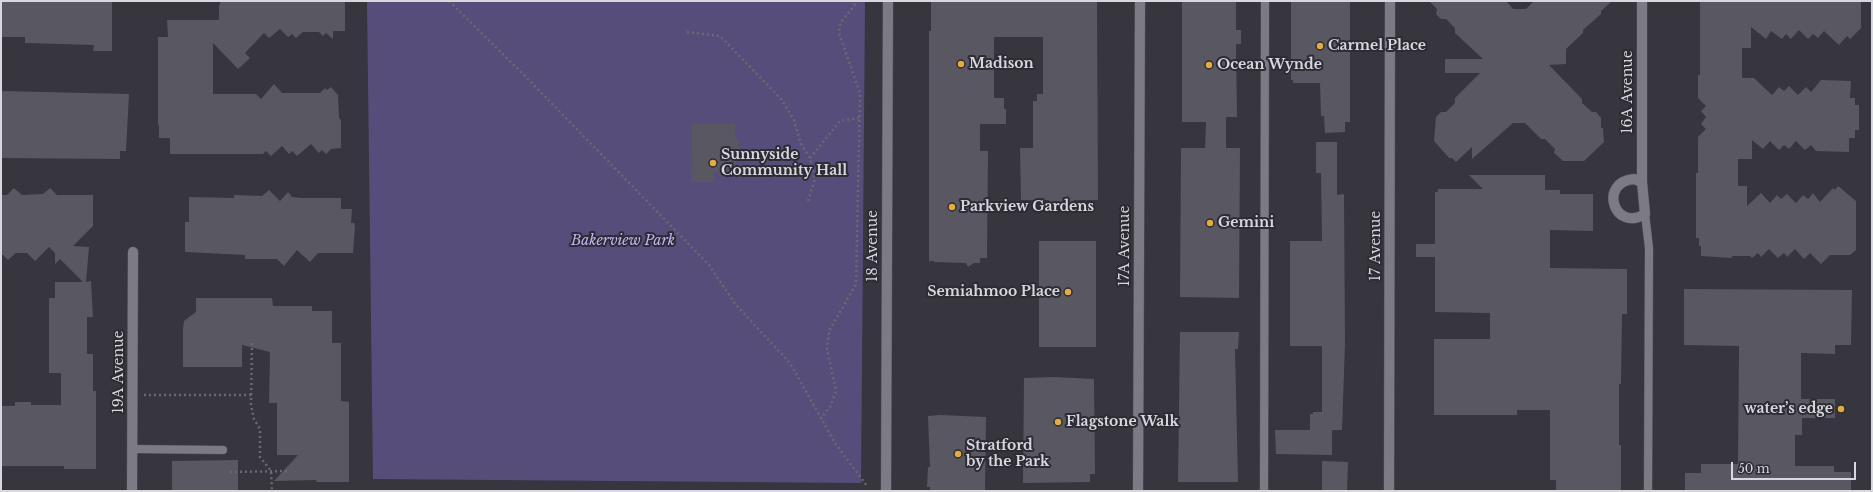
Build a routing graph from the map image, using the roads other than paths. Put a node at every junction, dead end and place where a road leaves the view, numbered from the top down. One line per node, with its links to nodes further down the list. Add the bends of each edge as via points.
1 (888, 1): 12 (street, 18 Avenue)
2 (1140, 1): 13 (street, 17A Avenue)
3 (1265, 1): 14 (lane)
4 (1390, 1): 15 (street, 17 Avenue)
5 (1642, 1): 6 (street, 16A Avenue)
6 (1642, 182): 7 (street, 16A Avenue); 7 (street, via 1634,180 1621,183 1616,188 1613,200 1614,206 1622,216 1634,219)
7 (1645, 214): 16 (lane, via 1648,248)
8 (133, 252): 9 (street, 19A Avenue)
9 (132, 449): 10 (lane); 11 (street, 19A Avenue)
10 (223, 450)
11 (132, 491)
12 (886, 491)
13 (1138, 491)
14 (1264, 491)
15 (1389, 491)
16 (1648, 491)

